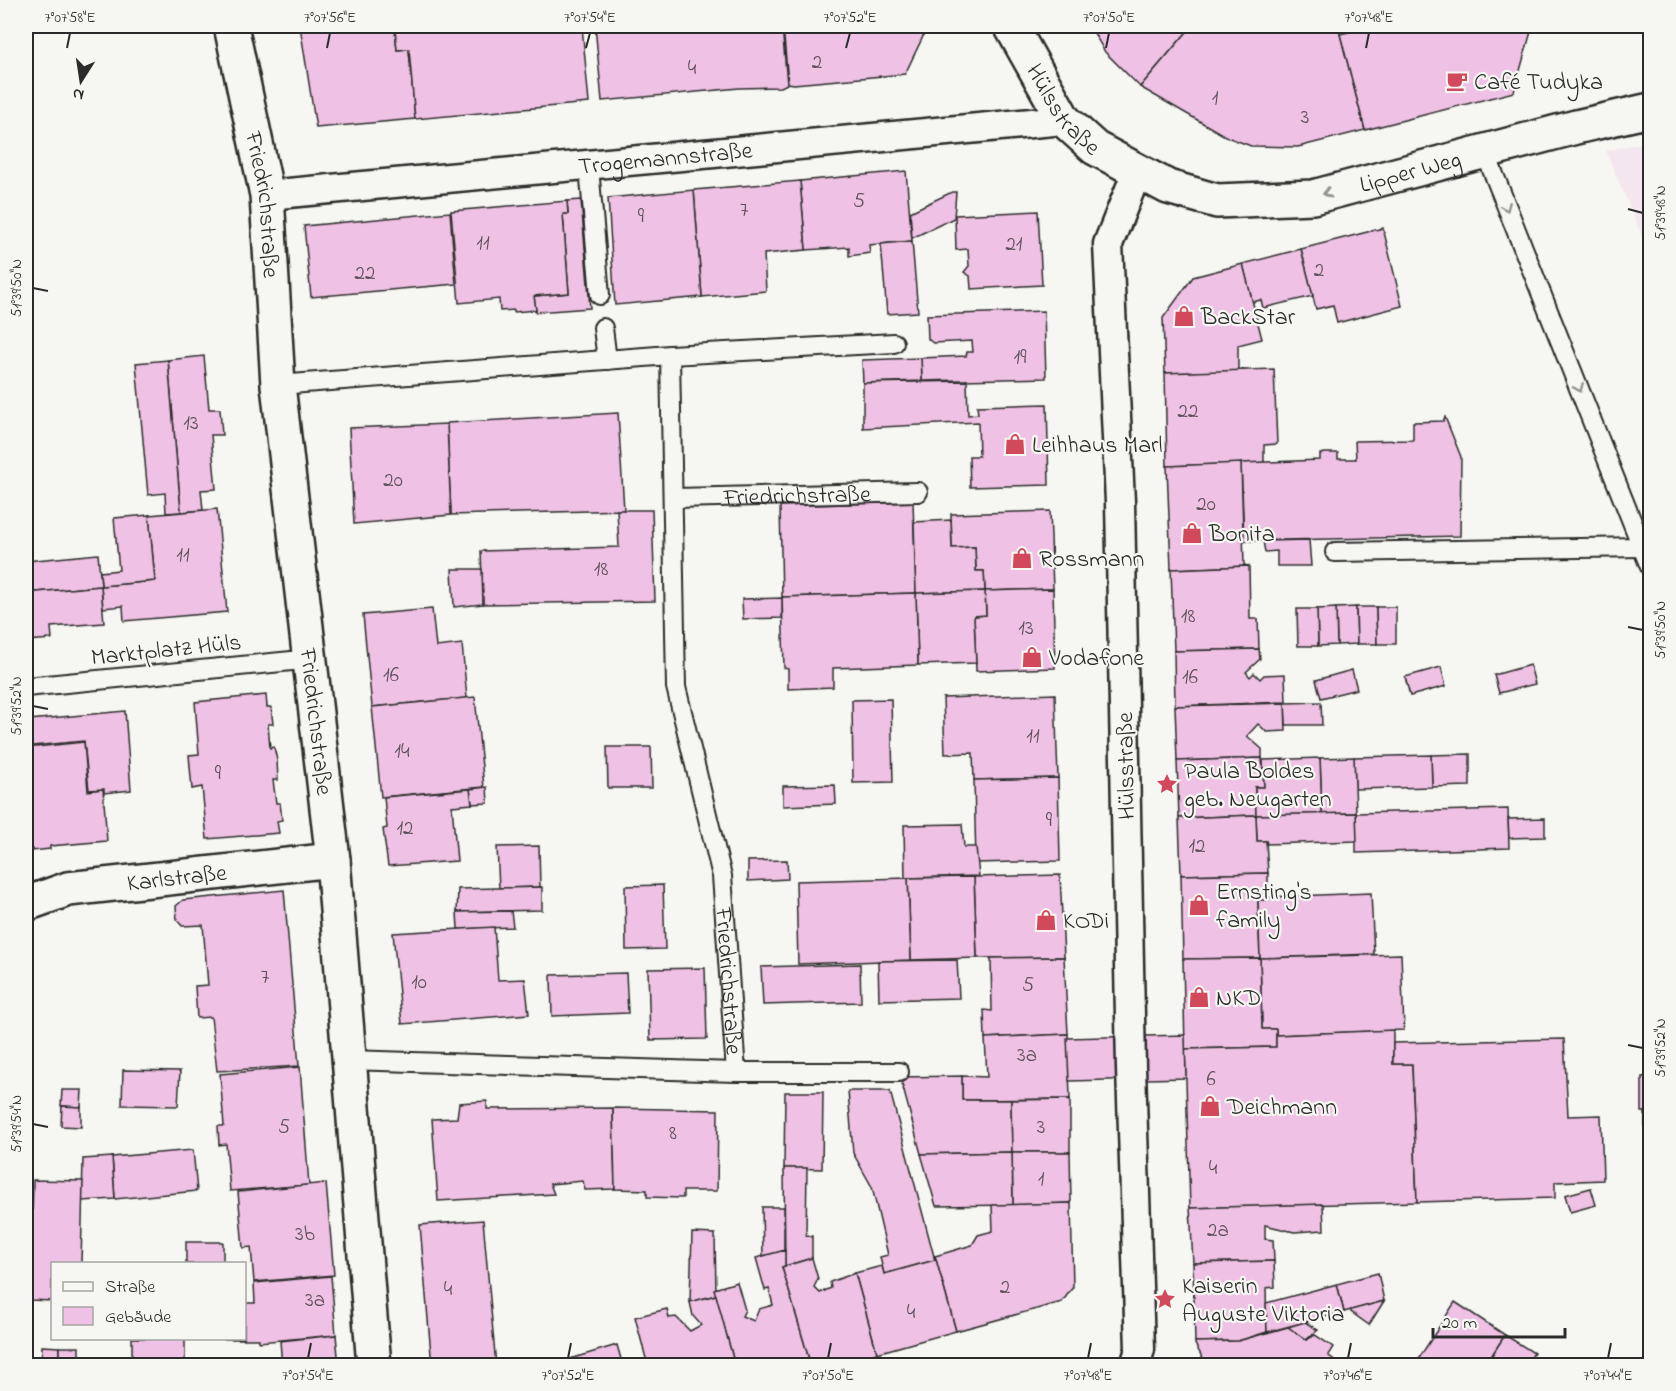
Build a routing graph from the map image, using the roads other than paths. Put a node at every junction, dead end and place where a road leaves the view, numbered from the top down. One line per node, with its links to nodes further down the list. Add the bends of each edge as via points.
1 (231, 26): 9 (street, Friedrichstraße)
2 (1011, 26): 4 (street, Hülsstraße)
3 (1650, 110): 5 (street, Lipper Weg)
4 (1065, 120): 6 (street, Trogemannstraße); 7 (street, Hülsstraße, via 1095,148)
5 (1485, 152): 8 (street, Lipper Weg, one-way to 8, via 1312,197 1217,201); 18 (lane, one-way to 18)
6 (589, 166): 9 (street, Trogemannstraße); 10 (lane)
7 (1137, 172): 8 (street, Hülsstraße); 29 (street, Hülsstraße, via 1108,244 1121,514 1140,1349)
8 (1168, 187)
9 (267, 195): 15 (street, Friedrichstraße)
10 (600, 295)
11 (603, 328): 14 (lane)
12 (894, 343): 13 (lane)
13 (670, 355): 14 (lane); 17 (lane, Friedrichstraße)
14 (606, 360): 15 (lane)
15 (278, 385): 21 (street, Friedrichstraße)
16 (918, 492): 17 (lane, Friedrichstraße)
17 (675, 498): 26 (lane, Friedrichstraße, via 676,687 722,876)
18 (1642, 547): 19 (lane); 20 (lane)
19 (1335, 552)
20 (1650, 567)
21 (312, 659): 22 (lane, Marktplatz Hüls); 23 (street, Friedrichstraße)
22 (26, 687)
23 (333, 860): 24 (street, Karlstraße, via 68,889); 25 (street, Friedrichstraße)
24 (26, 904)
25 (348, 1060): 26 (lane, Friedrichstraße); 28 (street, Friedrichstraße)
26 (736, 1072): 27 (lane, Friedrichstraße)
27 (899, 1072)
28 (374, 1365)
29 (1136, 1365)

